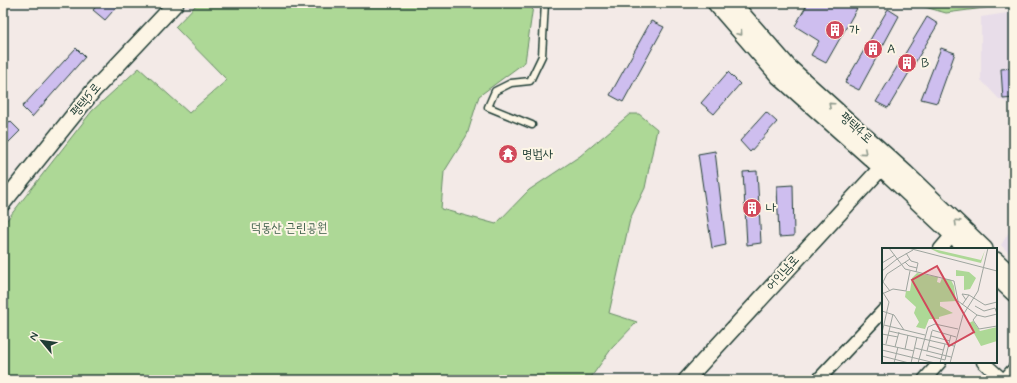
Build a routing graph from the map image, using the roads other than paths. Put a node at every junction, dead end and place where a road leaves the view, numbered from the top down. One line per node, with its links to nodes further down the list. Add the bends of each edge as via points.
1 (176, 3): 7 (street, 평택5로, via 92,91)
2 (545, 3): 5 (lane, via 542,56 530,81 511,83 495,91 488,107)
3 (715, 3): 6 (street, 평택4로, one-way to 6, via 779,77)
4 (733, 3): 11 (street, 평택4로, one-way to 4, via 906,172 788,66)
5 (532, 125)
6 (881, 168): 8 (street, 평택4로); 20 (street, 어인남로)
7 (3, 203)
8 (952, 235): 9 (street); 10 (street, 평택4로)
9 (941, 248)
10 (966, 248)
11 (984, 248)
12 (997, 261): 13 (street)
13 (1014, 277)
14 (997, 278): 15 (street)
15 (1014, 294)
16 (882, 312): 21 (street)
17 (939, 363): 22 (street)
18 (984, 363): 23 (street)
19 (1014, 369): 23 (street)
20 (686, 380)
21 (818, 380)
22 (924, 380)
23 (1003, 380)

